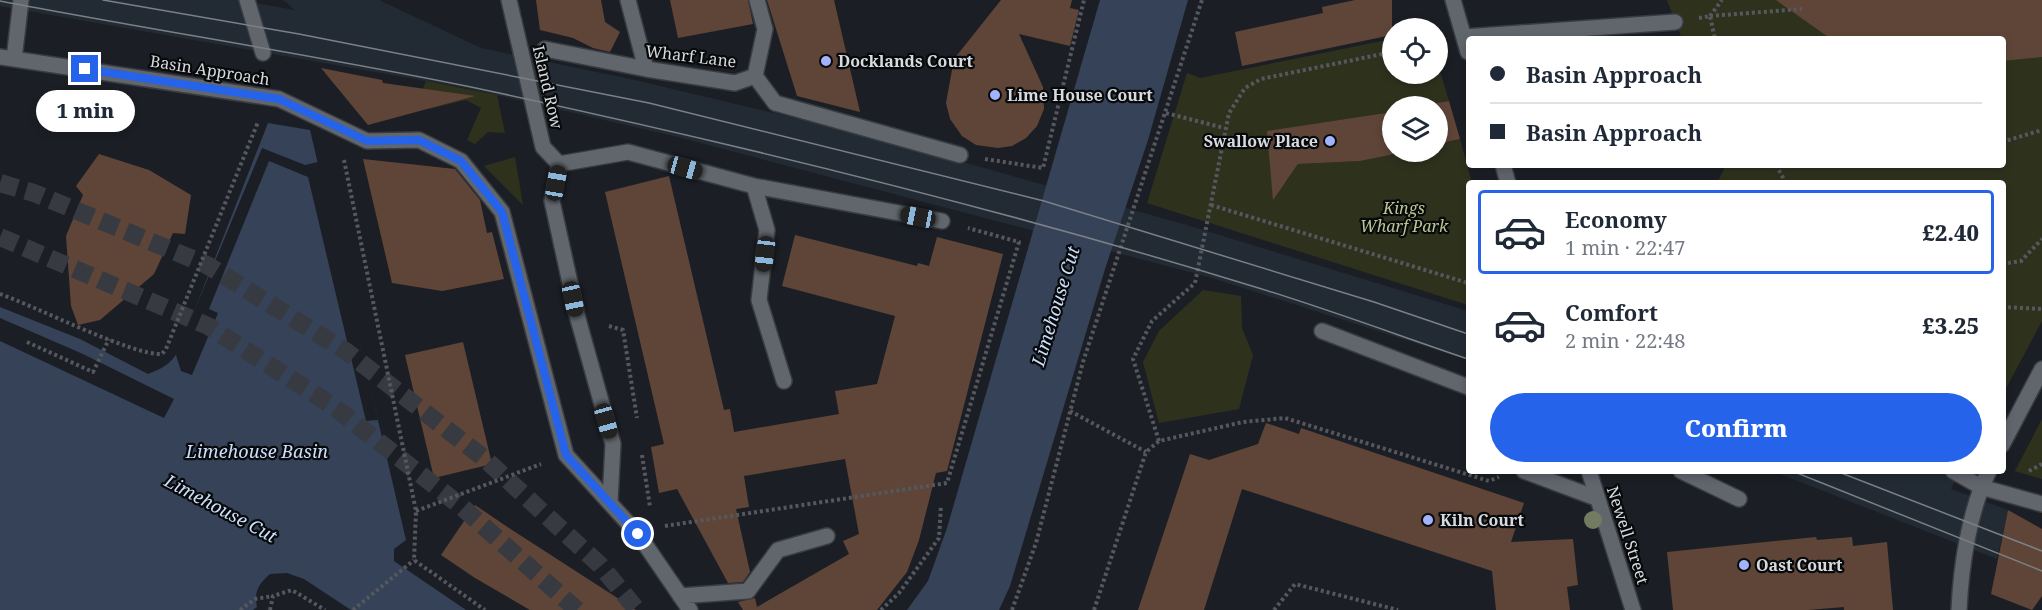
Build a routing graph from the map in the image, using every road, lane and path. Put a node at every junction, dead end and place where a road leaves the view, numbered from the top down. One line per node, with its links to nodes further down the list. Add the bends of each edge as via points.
1 (21, 0): 17 (street)
2 (247, 0): 15 (street)
3 (509, 0): 27 (street, Island Row, via 543,147)
4 (628, 0): 18 (street)
5 (757, 0): 19 (street, Wharf Lane, via 765,29)
6 (1084, 0): 26 (path, via 1043,168)
7 (1202, 0): 21 (path)
8 (1453, 0): 13 (street)
9 (1722, 0): 10 (path, via 1710,16)
10 (1802, 9)
11 (1675, 22): 12 (street)
12 (1548, 36)
13 (1466, 45)
14 (545, 48): 18 (street, Wharf Lane)
15 (263, 53)
16 (1382, 54): 23 (path, via 1261,79 1245,88 1235,101)
17 (7, 58): 20 (street, Basin Approach)
18 (646, 69): 19 (street, Wharf Lane, via 735,83)
19 (755, 76): 26 (street, via 775,103)
20 (267, 97): 22 (street, Basin Approach); 39 (path, via 166,349 153,355)
21 (1166, 112): 23 (path); 44 (path)
22 (329, 121): 50 (street, Basin Approach, via 367,141 419,140 461,161 502,212); 66 (path, via 338,135)
23 (1224, 128): 29 (path)
24 (2042, 131): 25 (path)
25 (2006, 141)
26 (960, 155)
27 (559, 164): 28 (street, via 628,152); 37 (street, via 552,201)
28 (754, 186): 30 (street); 42 (street, via 767,230 759,300)
29 (1210, 205): 33 (path); 47 (path, via 1194,284 1152,321 1133,358)
30 (942, 221): 67 (path, via 1019,242 947,483 663,526)
31 (2042, 239): 32 (path, via 2021,261)
32 (2006, 263)
33 (1466, 282)
34 (0, 294): 39 (path)
35 (2006, 307): 36 (path)
36 (2042, 309)
37 (578, 319): 45 (path, via 623,330); 62 (street, via 613,444)
38 (1322, 331): 43 (street)
39 (109, 339): 40 (path, via 93,372)
40 (27, 342)
41 (2042, 369): 46 (street)
42 (784, 381)
43 (1466, 386)
44 (1070, 411): 48 (path); 79 (path, via 1036,543)
45 (637, 420)
46 (2006, 437)
47 (1159, 441): 48 (path); 51 (path, via 1285,417)
48 (1146, 452): 80 (path)
49 (642, 453): 65 (path)
50 (566, 455): 62 (street, Basin Approach); 66 (path)
51 (1466, 474)
52 (1467, 474): 53 (path, via 1489,481)
53 (1505, 474)
54 (1532, 474): 60 (street)
55 (1590, 474): 60 (street, Newell Street)
56 (1687, 474): 61 (street)
57 (1958, 474): 59 (street)
58 (1988, 474): 59 (street)
59 (1981, 487): 63 (street); 84 (street, via 1960,575)
60 (1596, 498): 83 (street, Newell Street)
61 (1739, 499)
62 (610, 501): 71 (street, Basin Approach, via 638,534)
63 (2042, 504)
64 (941, 505): 78 (path, via 939,538 899,593)
65 (651, 510)
66 (416, 511): 69 (path)
67 (657, 518)
68 (827, 536): 71 (street, via 778,550 748,591)
69 (414, 560): 75 (path); 76 (path)
70 (273, 596): 72 (path, via 255,599); 73 (path); 74 (path, via 292,590)
71 (680, 597): 77 (street, Basin Approach)
72 (240, 610)
73 (270, 610)
74 (325, 610)
75 (353, 610)
76 (485, 610)
77 (690, 610)
78 (881, 610)
79 (1012, 610)
80 (1094, 610)
81 (1274, 610): 82 (path, via 1295,584)
82 (1398, 610)
83 (1633, 610)
84 (1959, 610)

